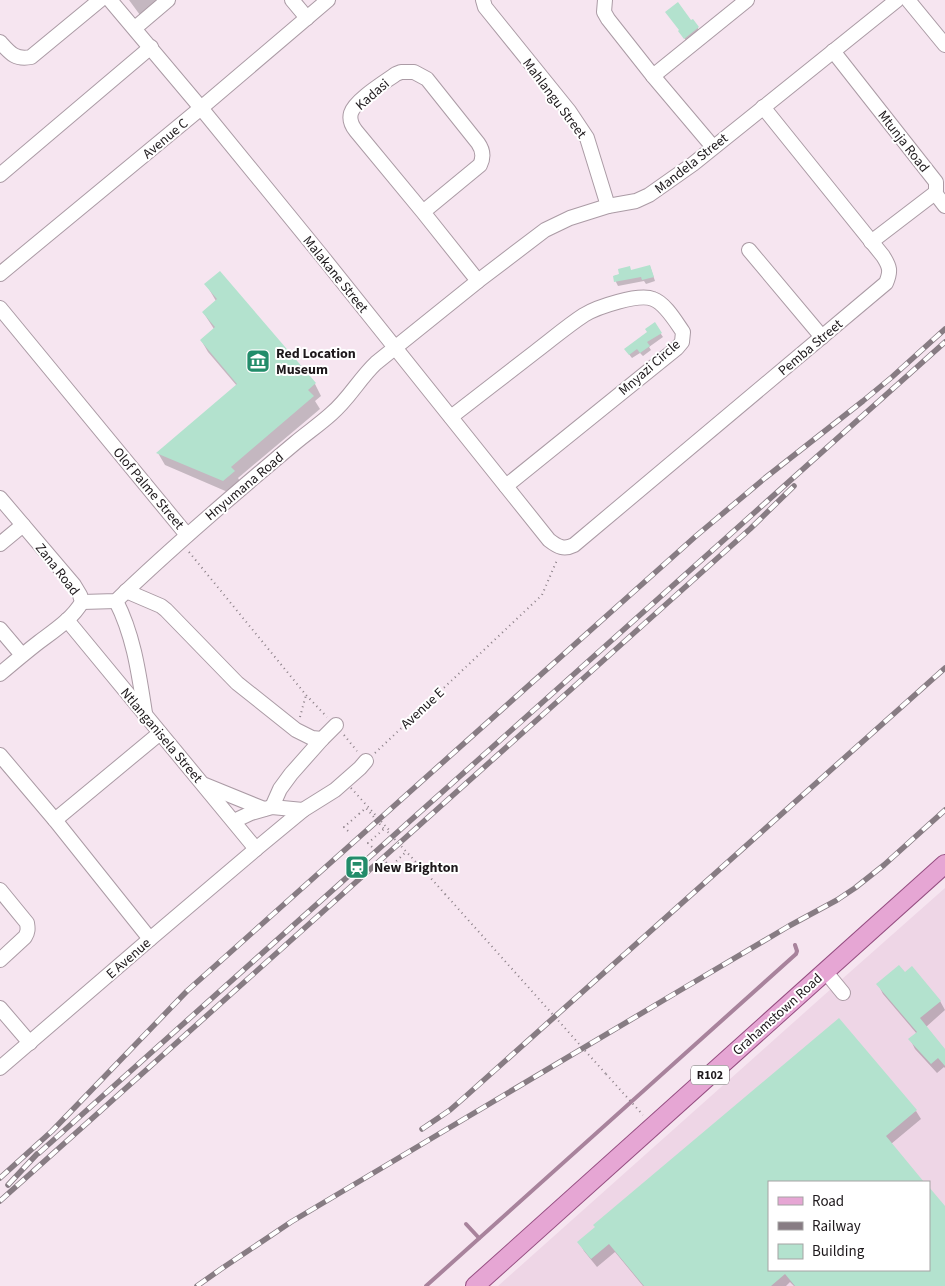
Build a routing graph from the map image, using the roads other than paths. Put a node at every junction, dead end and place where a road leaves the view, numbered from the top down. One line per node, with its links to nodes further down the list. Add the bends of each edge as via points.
1 (100, 0): 13 (street, via 31,57 14,56)
2 (110, 0): 12 (street, Malakane Street)
3 (168, 0): 12 (street)
4 (292, 0): 11 (street)
5 (328, 0): 11 (street, Avenue C)
6 (483, 0): 23 (street, Mahlangu Street, via 485,7 569,110 587,138)
7 (605, 0): 17 (street, via 604,12 608,19)
8 (747, 0): 17 (street)
9 (897, 0): 16 (street, Mandela Street)
10 (908, 0): 14 (street)
11 (307, 18): 19 (street, Avenue C)
12 (135, 28): 15 (street, Malakane Street)
13 (0, 42)
14 (945, 45)
15 (151, 48): 19 (street, Malakane Street); 21 (street)
16 (833, 51): 18 (street, Mandela Street); 22 (street, Mtunja Road, via 936,182)
17 (653, 76): 20 (street)
18 (762, 107): 20 (street, Mandela Street); 26 (street, Pemba Street)
19 (201, 108): 28 (street, Avenue C); 32 (street, Malakane Street)
20 (713, 147): 23 (street, Mandela Street, via 649,195)
21 (0, 175)
22 (935, 193): 24 (street, Mtunja Road); 26 (street)
23 (608, 206): 29 (street, Mandela Street, via 545,230)
24 (945, 206)
25 (423, 212): 25 (street, Kadasi, via 480,165 483,152 427,79 414,72 401,72 356,104 351,122); 29 (street, Kadasi)
26 (871, 242): 31 (street, Pemba Street, via 888,264 890,270 886,283)
27 (749, 250): 31 (street)
28 (0, 274)
29 (478, 282): 32 (street, Mandela Street)
30 (0, 308): 37 (street, Olof Palme Street)
31 (822, 337): 39 (street, Pemba Street, via 574,545)
32 (396, 348): 33 (street, Malakane Street); 37 (street, Hnyumana Road, via 368,372 332,414)
33 (451, 417): 34 (street, Malakane Street); 34 (street, Mnyazi Circle, via 584,315 629,299 647,297 654,299 672,316 684,332 682,342)
34 (506, 486): 39 (street, Malakane Street, via 549,540)
35 (0, 498): 36 (street, Zana Road)
36 (23, 525): 38 (street); 41 (street, Zana Road, via 74,585)
37 (187, 535): 40 (street, Hnyumana Road)
38 (0, 544)
39 (559, 547)
40 (121, 596): 41 (street); 47 (street); 50 (street, via 166,610 237,683 296,730)
41 (82, 602): 42 (street, Zana Road)
42 (67, 620): 45 (street, Zana Road); 47 (street, Ntlanganisela Street)
43 (0, 629): 44 (street)
44 (6, 644): 45 (street)
45 (22, 655): 46 (street, Zana Road)
46 (0, 674)
47 (145, 715): 49 (street, Ntlanganisela Street)
48 (336, 726): 50 (street)
49 (160, 733): 53 (street, Ntlanganisela Street); 56 (street)
50 (322, 739): 54 (street, via 291,774)
51 (0, 755): 56 (street)
52 (366, 761): 55 (street, via 335,790)
53 (203, 784): 54 (street); 57 (street, Ntlanganisela Street)
54 (268, 808): 55 (street); 57 (street)
55 (304, 810): 58 (street)
56 (55, 820): 61 (street)
57 (234, 821): 58 (street, Ntlanganisela Street)
58 (256, 850): 61 (street, E Avenue)
59 (945, 864): 63 (main road, Grahamstown Road / R102)
60 (0, 890): 62 (street, via 28,928 25,937)
61 (150, 939): 66 (street, E Avenue)
62 (0, 960)
63 (825, 971): 64 (street); 68 (main road, Grahamstown Road / R102)
64 (843, 993)
65 (0, 1008): 66 (street)
66 (30, 1043): 67 (street, E Avenue)
67 (0, 1068)
68 (475, 1286)

